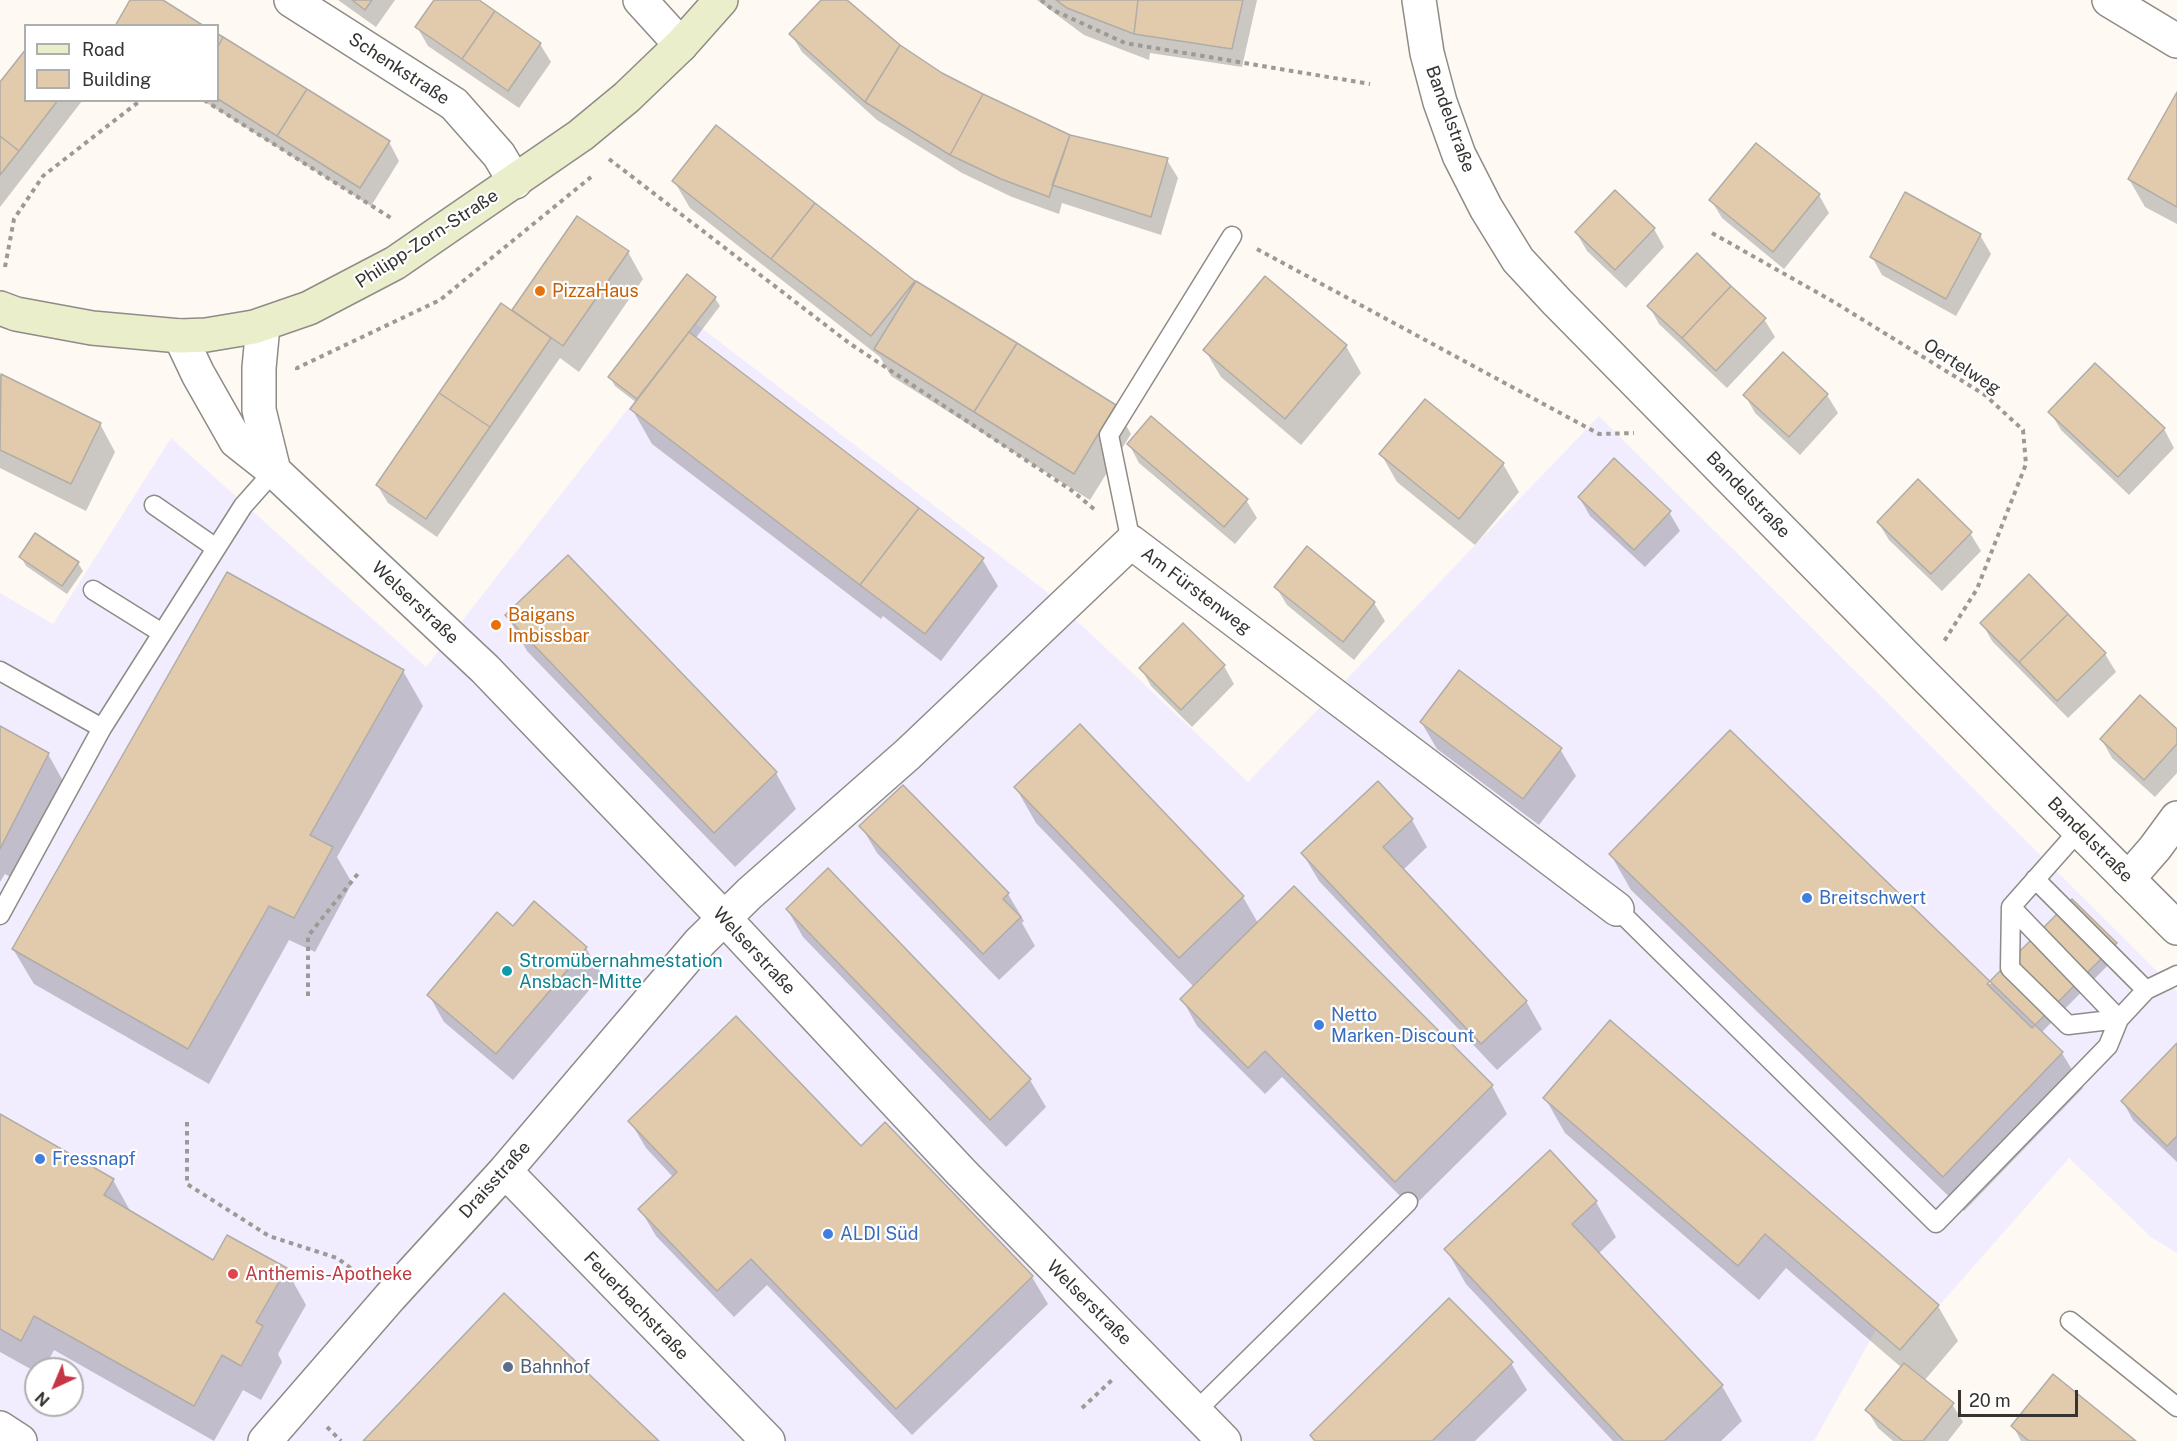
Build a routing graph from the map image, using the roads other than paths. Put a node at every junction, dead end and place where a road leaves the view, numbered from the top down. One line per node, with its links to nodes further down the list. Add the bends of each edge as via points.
1 (291, 0): 8 (street, Schenkstraße, via 454,104 499,155)
2 (640, 0): 7 (street)
3 (721, 0): 7 (main road, Philipp-Zorn-Straße)
4 (1419, 0): 22 (street, Bandelstraße, via 1427,53 1459,155 1518,260)
5 (2109, 0): 6 (street)
6 (2177, 41)
7 (681, 45): 8 (main road, Philipp-Zorn-Straße, via 581,135)
8 (515, 182): 11 (main road, Philipp-Zorn-Straße, via 396,263 309,308)
9 (1232, 236): 15 (lane, via 1109,435)
10 (0, 308): 12 (main road, Philipp-Zorn-Straße, via 92,328)
11 (263, 325): 12 (main road, Philipp-Zorn-Straße, via 206,336); 13 (street, via 259,410)
12 (180, 336): 13 (street, Welserstraße, via 236,441)
13 (274, 471): 16 (lane, via 243,506); 28 (street, Welserstraße, via 485,669)
14 (154, 505): 16 (lane)
15 (1131, 542): 26 (street, Am Fürstenweg); 28 (street, Am Fürstenweg, via 908,754)
16 (216, 548): 18 (lane)
17 (93, 590): 18 (lane)
18 (162, 633): 20 (lane)
19 (0, 671): 20 (lane)
20 (102, 728): 27 (lane)
21 (2177, 818): 24 (street)
22 (2080, 829): 23 (lane); 24 (street, Bandelstraße)
23 (2035, 879): 25 (lane); 31 (lane)
24 (2128, 879): 29 (street, Bandelstraße)
25 (2011, 907): 32 (lane); 32 (lane, via 2010,968 2068,1025)
26 (1617, 909): 32 (lane, via 1936,1223 2108,1046)
27 (0, 915)
28 (724, 918): 33 (street, Draisstraße); 37 (street, Welserstraße, via 961,1172)
29 (2177, 928)
30 (2177, 975): 31 (lane)
31 (2146, 990): 32 (lane)
32 (2119, 1019)
33 (505, 1171): 40 (street, Draisstraße); 41 (street, Feuerbachstraße)
34 (1408, 1202): 37 (lane)
35 (2070, 1321): 36 (lane)
36 (2177, 1407)
37 (1194, 1412): 42 (street, Welserstraße)
38 (0, 1428): 39 (street)
39 (20, 1441)
40 (265, 1441)
41 (768, 1441)
42 (1224, 1441)

